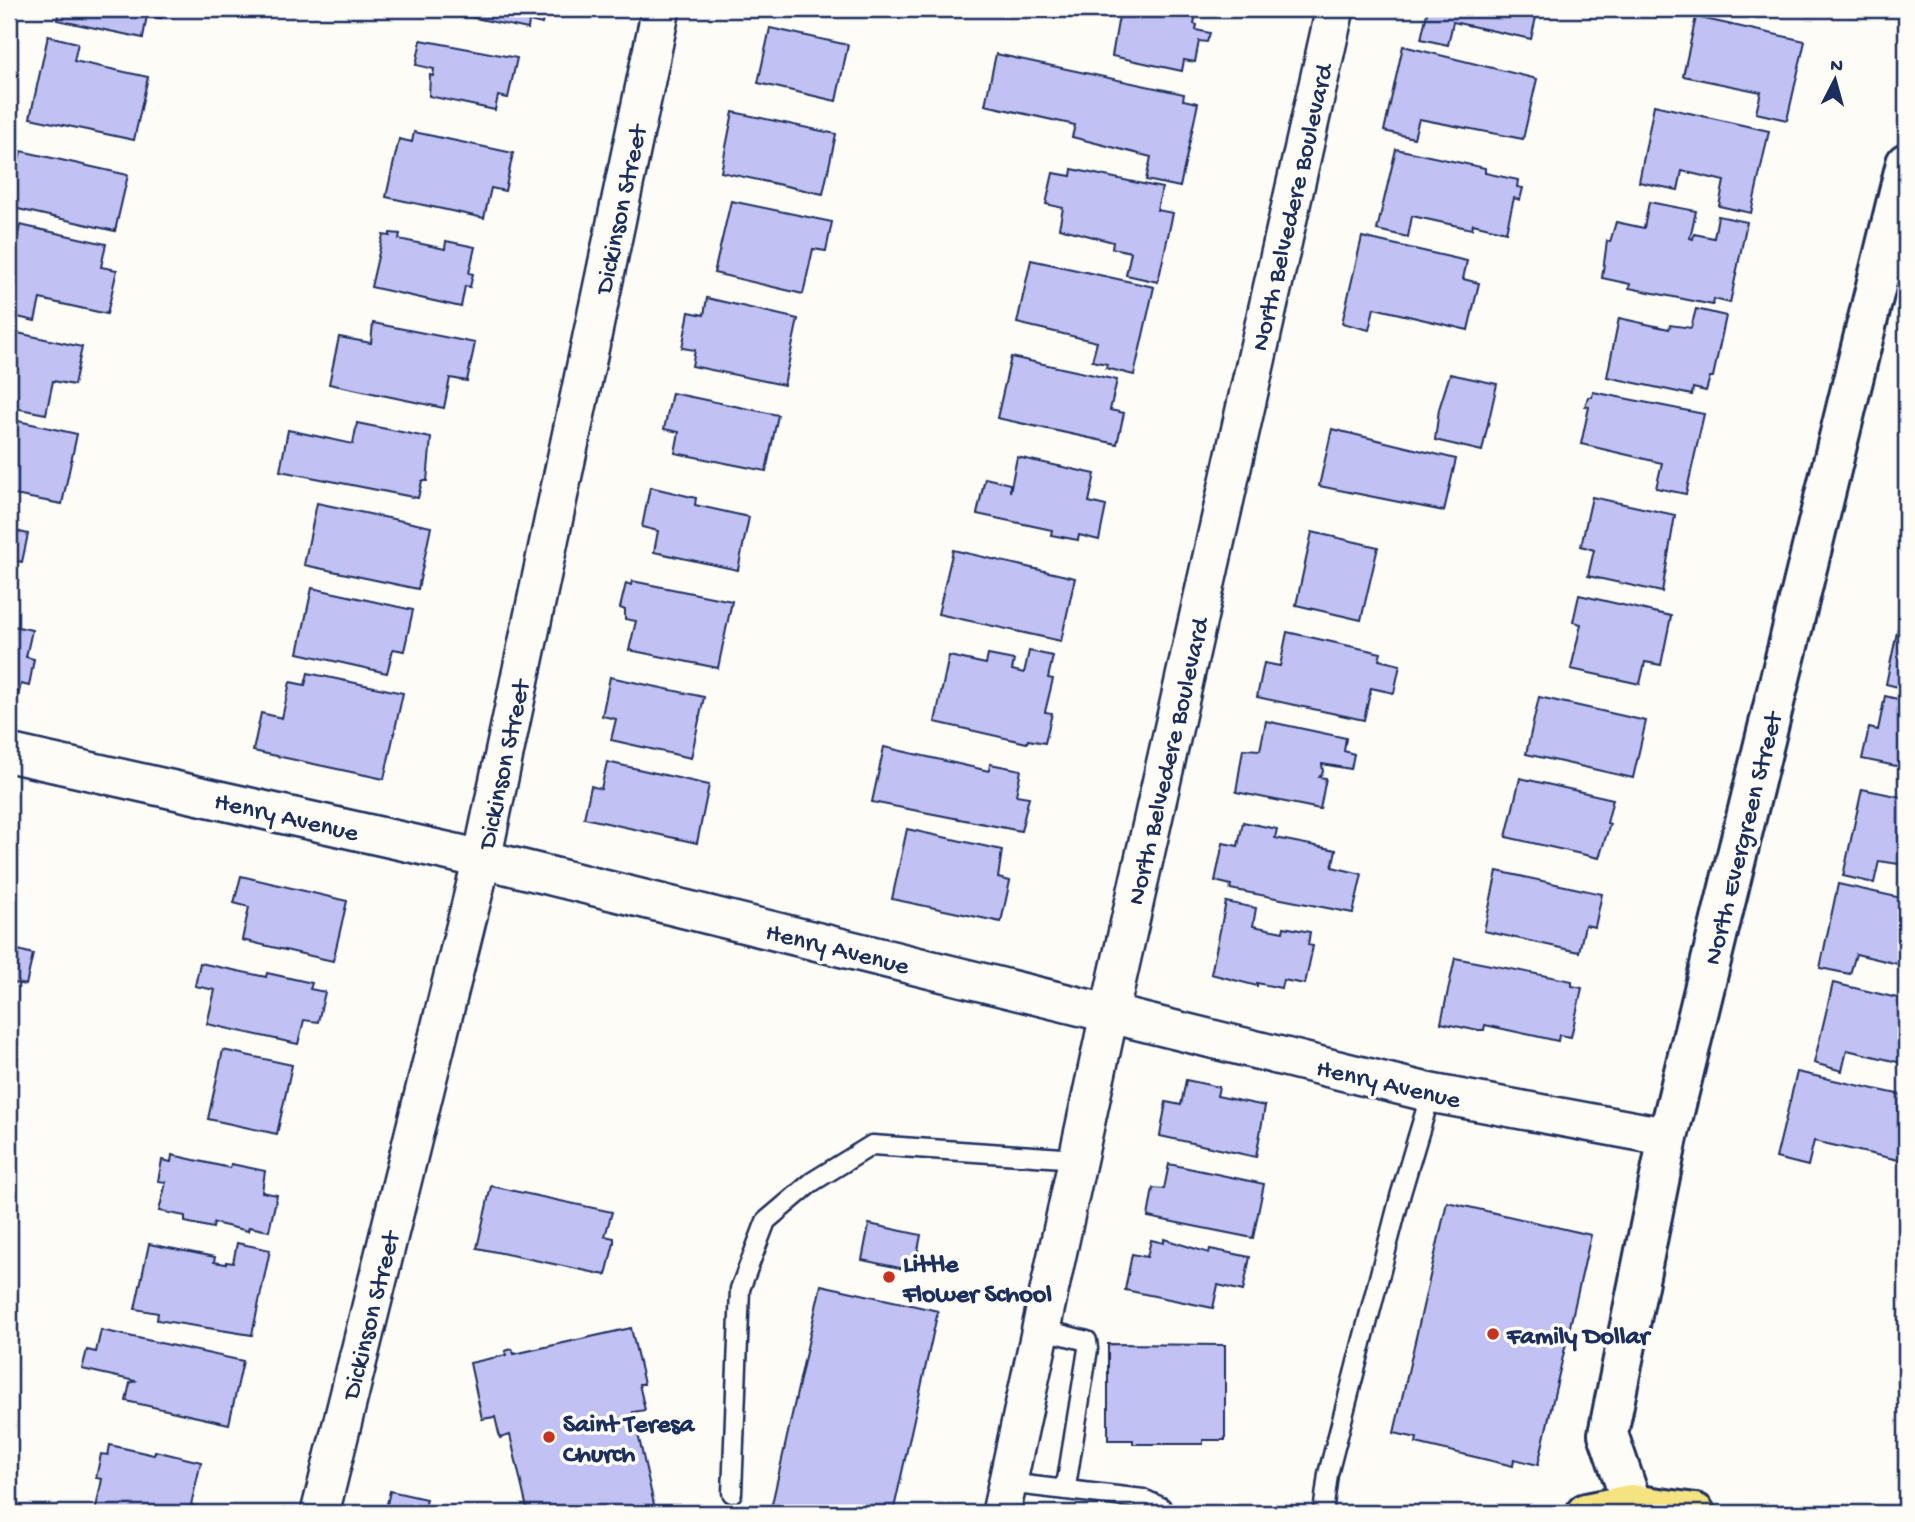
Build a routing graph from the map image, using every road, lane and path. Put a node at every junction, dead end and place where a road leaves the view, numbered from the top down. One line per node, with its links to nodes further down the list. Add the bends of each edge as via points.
1 (661, 9): 5 (street, Dickinson Street)
2 (1335, 9): 6 (street, North Belvedere Boulevard)
3 (1906, 163): 8 (street, North Evergreen Street)
4 (9, 753): 5 (street, Henry Avenue)
5 (482, 859): 6 (street, Henry Avenue); 15 (street, Dickinson Street)
6 (1109, 1015): 7 (street, Henry Avenue); 9 (street, North Belvedere Boulevard)
7 (1431, 1093): 8 (street, Henry Avenue); 17 (lane, via 1328,1474)
8 (1668, 1137): 14 (street, North Evergreen Street, via 1608,1434)
9 (1078, 1159): 10 (street, North Belvedere Boulevard); 12 (lane, via 872,1145 812,1182 766,1221 740,1289)
10 (1041, 1329): 11 (lane, via 1087,1341 1067,1480); 13 (street, North Belvedere Boulevard)
11 (1062, 1488): 13 (lane); 16 (lane, via 1143,1499 1161,1507)
12 (732, 1493)
13 (1004, 1498)
14 (1633, 1508): 18 (main road); 19 (main road)
15 (320, 1513)
16 (1163, 1513)
17 (1323, 1513)
18 (1586, 1513)
19 (1695, 1513)

